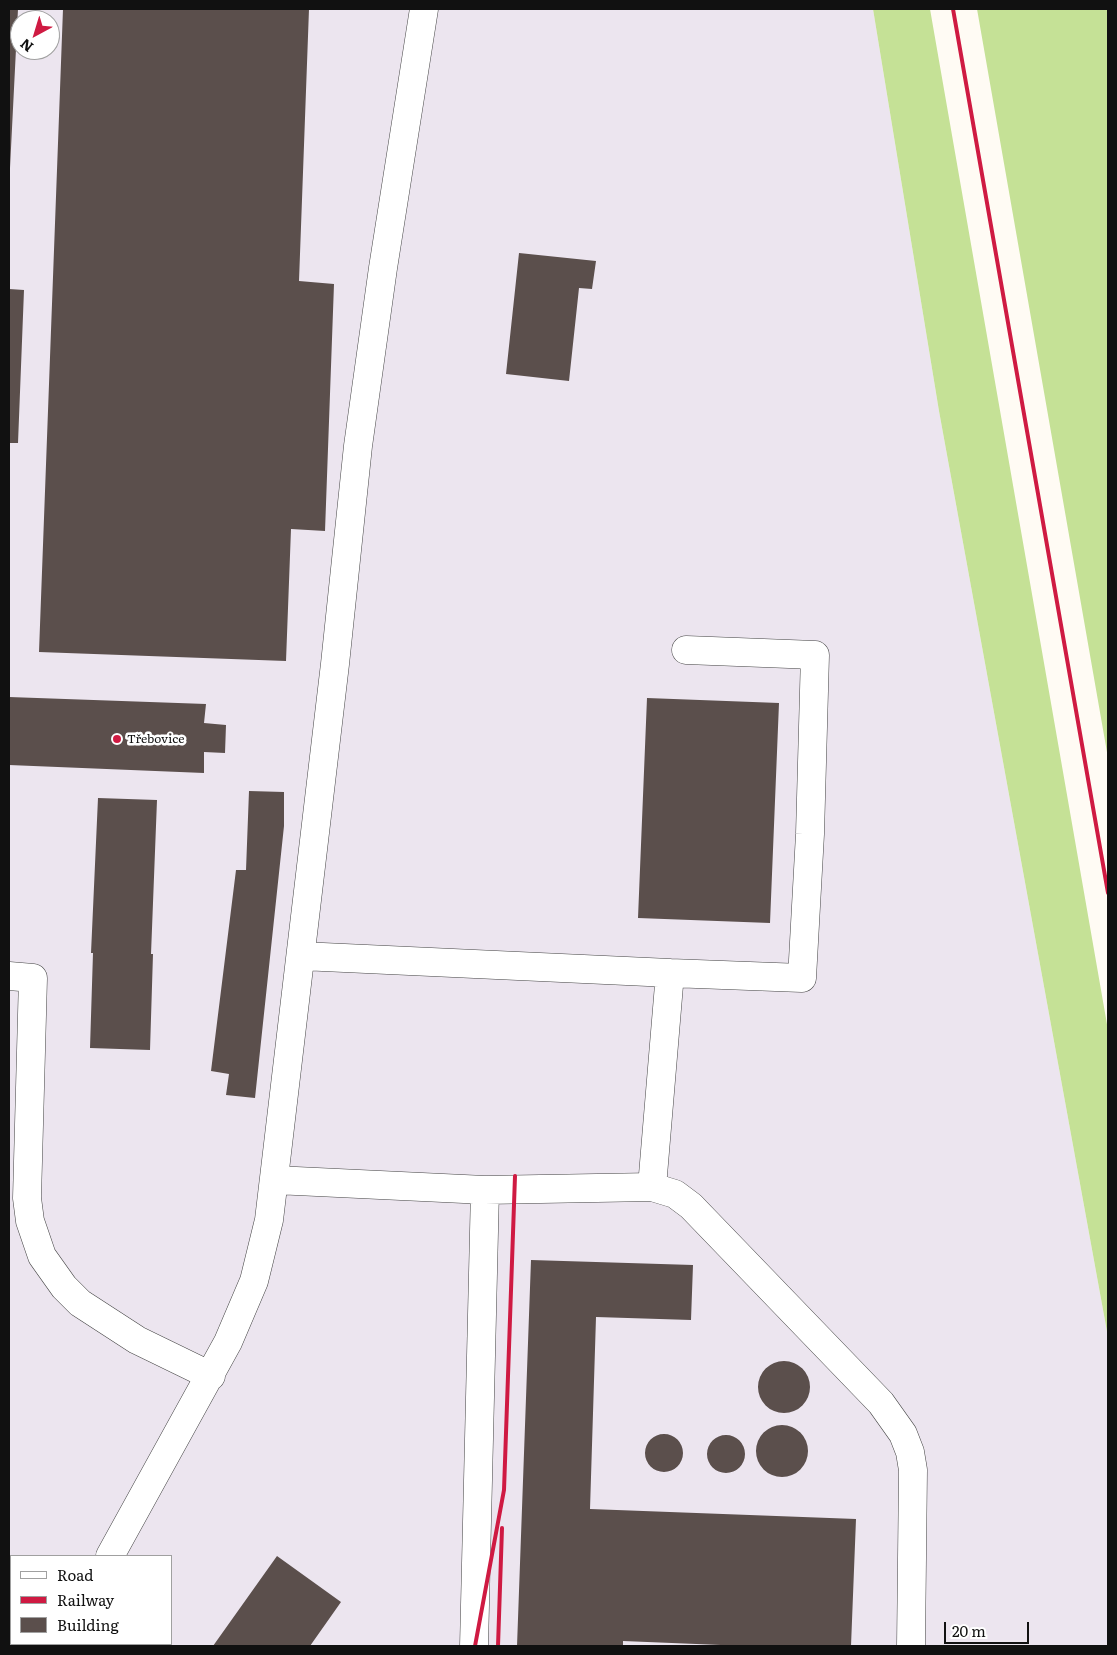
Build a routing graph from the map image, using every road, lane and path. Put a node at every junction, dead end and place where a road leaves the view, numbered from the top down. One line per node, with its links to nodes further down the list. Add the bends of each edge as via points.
1 (424, 9): 3 (lane, via 358,446)
2 (686, 650): 4 (lane, via 815,655 809,853 802,978)
3 (301, 956): 4 (lane); 6 (lane)
4 (670, 973): 7 (lane)
5 (9, 976): 9 (lane, via 33,978 26,1198 42,1256 64,1288 80,1303 137,1340)
6 (275, 1180): 8 (lane); 9 (lane, via 254,1281)
7 (652, 1187): 8 (lane); 12 (lane, via 675,1194 698,1212 881,1403 903,1434 913,1470)
8 (484, 1190): 11 (lane)
9 (211, 1376): 10 (lane)
10 (111, 1555)
11 (474, 1646)
12 (912, 1646)

